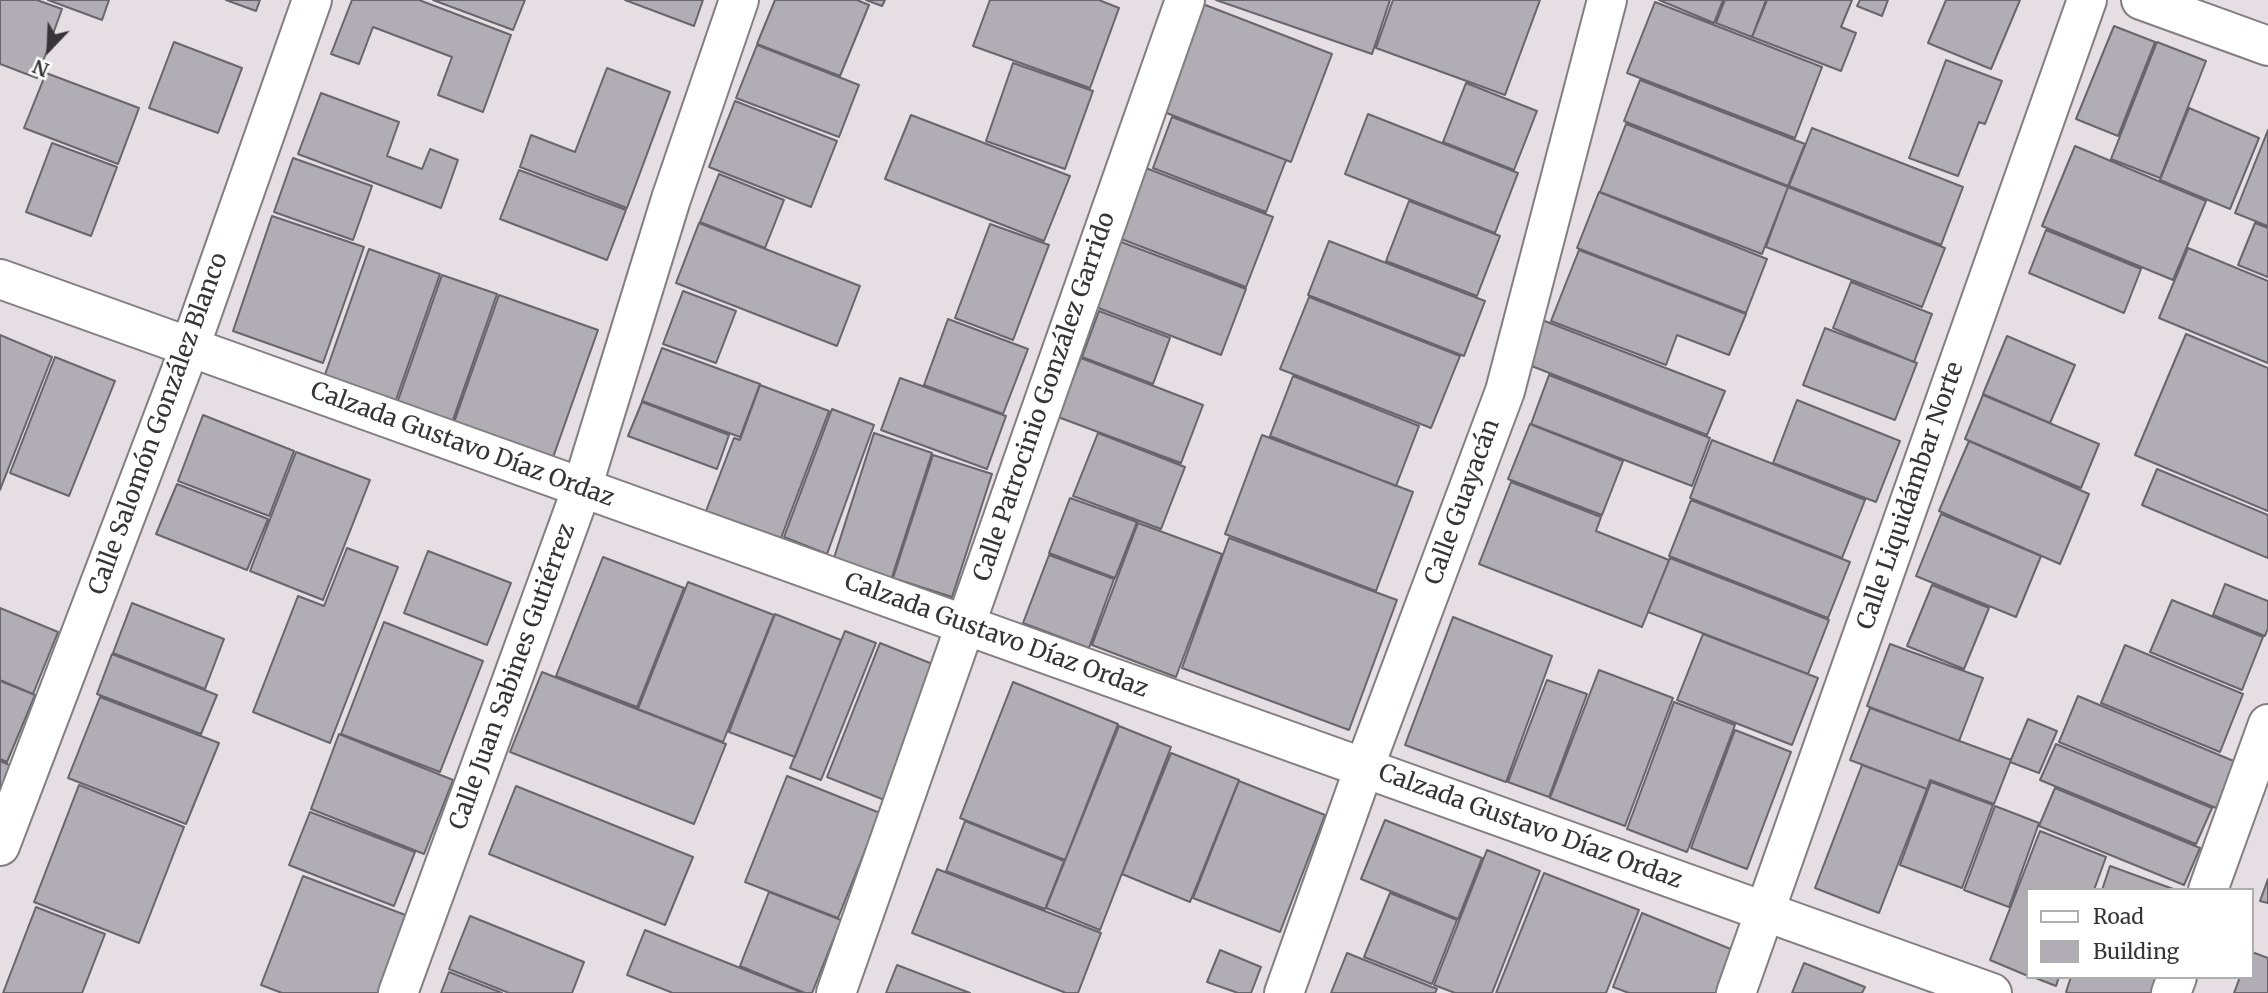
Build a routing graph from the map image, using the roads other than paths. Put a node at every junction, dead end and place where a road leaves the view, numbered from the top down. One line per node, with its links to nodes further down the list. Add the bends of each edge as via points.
1 (312, 0): 9 (street, Calle Salomón González Blanco)
2 (739, 0): 10 (street, Calle Juan Sabines Gutiérrez, via 671,199)
3 (1185, 0): 11 (street, Calle Patrocinio González Garrido)
4 (1607, 0): 13 (street, Calle Guayacán, via 1505,391)
5 (2087, 0): 16 (street, Calle Liquidámbar Norte)
6 (2141, 0): 7 (street)
7 (2268, 46)
8 (0, 279): 9 (street, Calzada Gustavo Díaz Ordaz)
9 (190, 347): 10 (street, Calzada Gustavo Díaz Ordaz); 14 (street, Calle Salomón González Blanco)
10 (582, 488): 11 (street, Calzada Gustavo Díaz Ordaz); 17 (street, Calle Juan Sabines Gutiérrez)
11 (965, 625): 13 (street, Calzada Gustavo Díaz Ordaz); 18 (street, Calle Patrocinio González Garrido)
12 (2268, 724): 15 (street)
13 (1364, 768): 16 (street, Calzada Gustavo Díaz Ordaz); 19 (street, Calle Guayacán)
14 (0, 846)
15 (2209, 888)
16 (1764, 912): 20 (street, Calle Liquidámbar Norte); 21 (street, Calzada Gustavo Díaz Ordaz)
17 (398, 993)
18 (836, 993)
19 (1284, 993)
20 (1736, 993)
21 (1992, 993)

